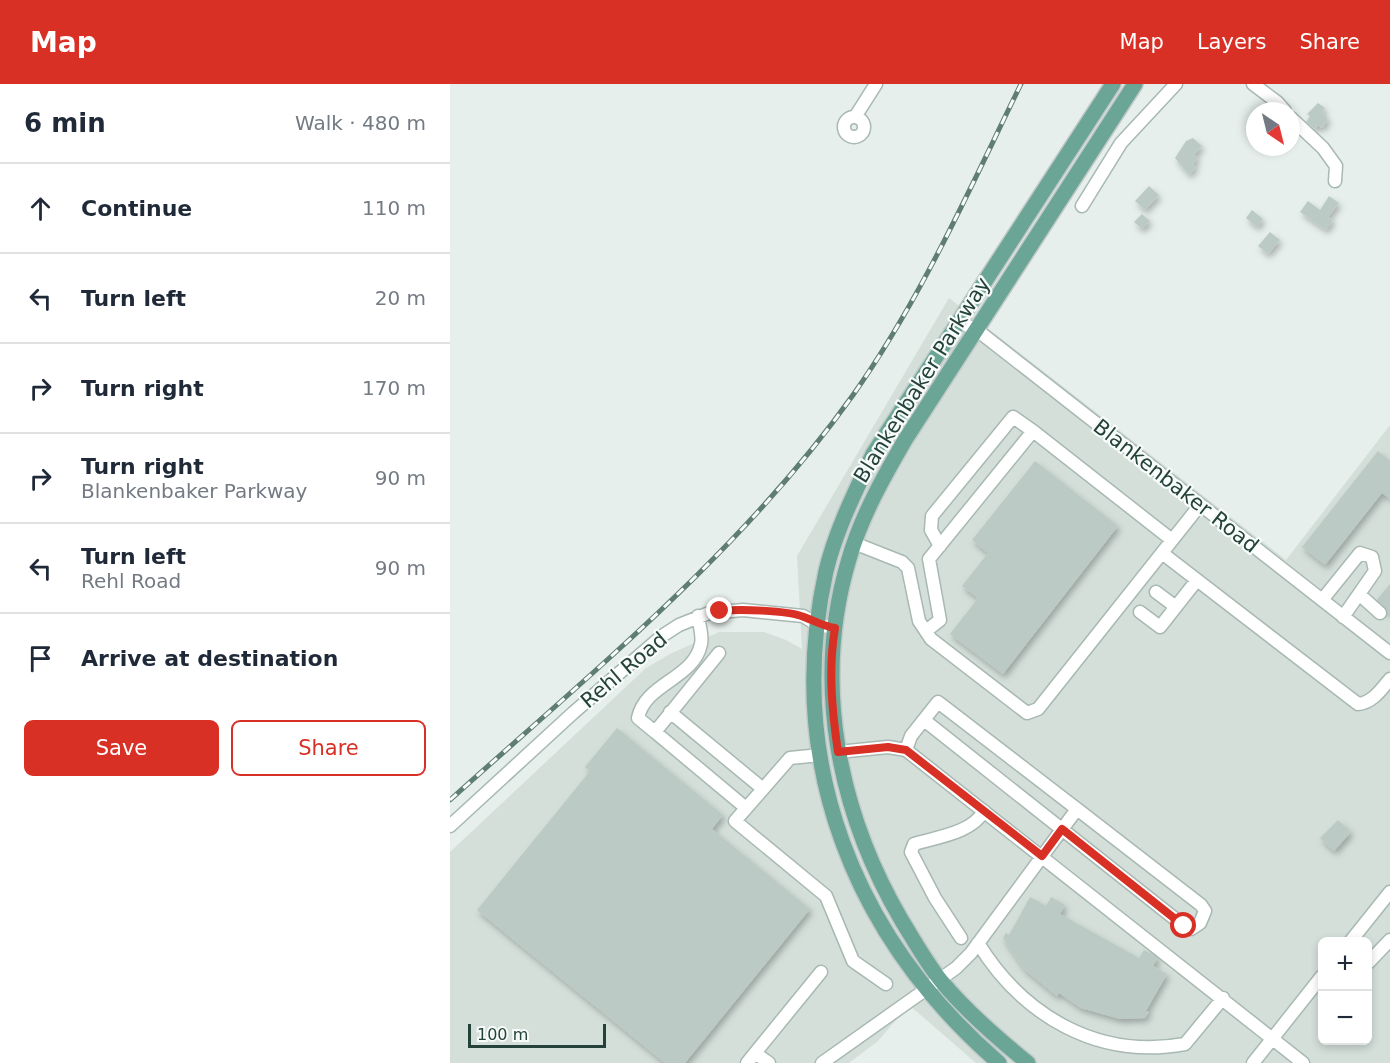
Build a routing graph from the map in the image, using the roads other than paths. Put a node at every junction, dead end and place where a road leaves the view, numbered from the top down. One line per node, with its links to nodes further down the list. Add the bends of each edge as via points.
1 (876, 84): 7 (street)
2 (1113, 84): 11 (main road, Blankenbaker Parkway)
3 (1135, 84): 12 (main road, Blankenbaker Parkway)
4 (1176, 84): 10 (street, via 1121,143)
5 (1253, 84): 6 (street)
6 (1277, 102)
7 (855, 117)
8 (1300, 126): 9 (street, via 1336,166)
9 (1335, 181)
10 (1082, 206)
11 (959, 322): 12 (street, Blankenbaker Road); 30 (main road, Blankenbaker Parkway, via 873,454 855,491 827,570)
12 (977, 330): 14 (street, Blankenbaker Road); 16 (main road, Blankenbaker Parkway, via 899,449)
13 (1033, 431): 15 (street); 17 (street); 17 (street, via 1013,417 932,516 931,530)
14 (1200, 505): 15 (street); 24 (street, Blankenbaker Road)
15 (1172, 540): 18 (street)
16 (854, 543): 20 (street); 31 (main road, Blankenbaker Parkway)
17 (940, 546): 19 (street)
18 (1162, 553): 21 (street); 32 (street, via 1038,709 1027,713 931,639)
19 (929, 559): 20 (street); 32 (street, via 940,620)
20 (908, 568): 32 (street, via 919,621)
21 (1197, 580): 25 (street); 35 (street, via 1358,704 1377,695)
22 (1156, 592): 25 (street)
23 (1360, 596): 24 (street, via 1375,571 1375,563 1366,553 1355,558); 27 (street); 29 (street)
24 (1322, 600): 29 (street, Blankenbaker Road)
25 (1176, 607): 26 (street, via 1160,627)
26 (1140, 612)
27 (1380, 613)
28 (698, 616): 30 (street, Rehl Road, via 743,610 803,616); 38 (street, via 702,644 692,663 640,707 638,718); 46 (street, Rehl Road, via 662,636)
29 (1343, 617): 34 (street, Blankenbaker Road)
30 (818, 625): 31 (street, Rehl Road); 41 (main road, Blankenbaker Parkway, via 815,719)
31 (835, 628): 40 (main road, Blankenbaker Parkway, via 832,687)
32 (926, 631)
33 (719, 653): 36 (street)
34 (1390, 653)
35 (1390, 679)
36 (670, 712): 38 (street); 42 (street)
37 (924, 720): 39 (street); 44 (street, via 938,702); 47 (street)
38 (655, 732): 43 (street)
39 (906, 750): 40 (street, via 888,747); 45 (street)
40 (838, 752): 56 (main road, Blankenbaker Parkway, via 847,793 874,869)
41 (820, 755): 42 (street, via 790,758); 59 (main road, Blankenbaker Parkway, via 841,838 864,894 896,951)
42 (763, 789): 43 (street)
43 (746, 808): 58 (street, via 735,821 826,896 853,961)
44 (1077, 809): 47 (street); 47 (street, via 1201,905 1205,911 1200,923 1191,929 1184,926)
45 (984, 811): 48 (street); 51 (street, via 970,826 914,844 911,852)
46 (450, 826)
47 (1062, 829): 48 (street)
48 (1042, 856): 53 (street); 60 (street)
49 (1390, 892): 50 (street)
50 (1354, 937)
51 (961, 938)
52 (1390, 940): 54 (street)
53 (978, 943): 56 (street); 60 (street, via 1024,1001 1049,1019 1093,1039 1140,1047 1185,1044)
54 (1372, 959)
55 (821, 972): 62 (street)
56 (941, 981): 59 (street); 67 (main road, Blankenbaker Parkway, via 984,1026)
57 (1318, 982): 61 (street)
58 (886, 984)
59 (927, 991): 65 (street); 66 (main road, Blankenbaker Parkway, via 953,1022)
60 (1223, 998): 61 (street)
61 (1273, 1038): 68 (street); 69 (street)
62 (755, 1053): 63 (street); 64 (street)
63 (747, 1063)
64 (769, 1063)
65 (822, 1063)
66 (999, 1063)
67 (1028, 1063)
68 (1253, 1063)
69 (1303, 1063)

